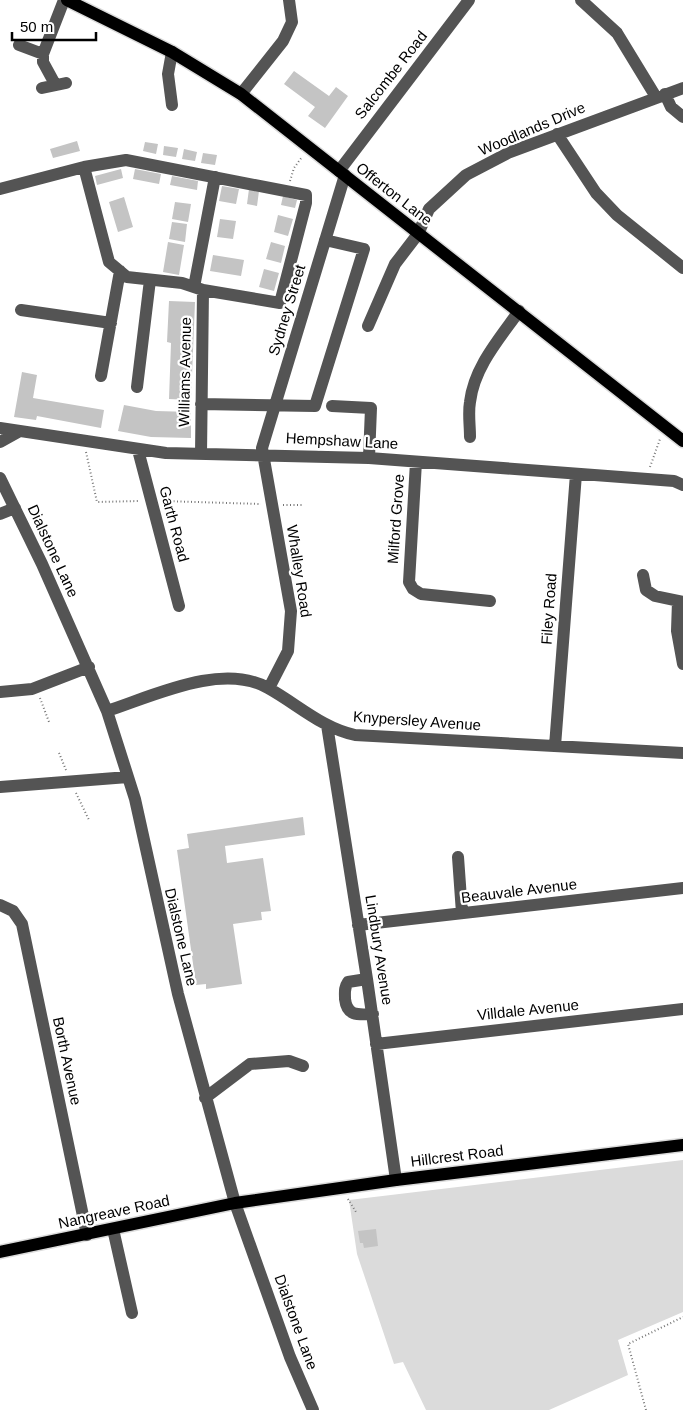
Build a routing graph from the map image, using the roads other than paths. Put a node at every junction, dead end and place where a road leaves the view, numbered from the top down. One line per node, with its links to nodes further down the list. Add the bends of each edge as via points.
1 (65, 0): 6 (main road, Offerton Lane); 7 (street)
2 (289, 0): 10 (street, via 292,22 282,41)
3 (469, 0): 16 (street, Salcombe Road)
4 (581, 0): 11 (street, via 617,33)
5 (19, 45): 7 (street)
6 (172, 52): 10 (main road, Offerton Lane); 12 (street, via 168,74)
7 (43, 54): 8 (street, via 43,62 60,83)
8 (42, 88)
9 (683, 88): 11 (street, Woodlands Drive)
10 (241, 94): 16 (main road, Offerton Lane)
11 (661, 96): 13 (street); 14 (street, Woodlands Drive)
12 (172, 105)
13 (683, 117)
14 (556, 134): 19 (street, Woodlands Drive, via 508,153 466,175 429,209); 21 (street, via 596,194)
15 (84, 167): 17 (street, via 126,160); 18 (street); 22 (street, via 109,262)
16 (342, 173): 19 (main road, Offerton Lane); 20 (street, Sydney Street)
17 (215, 176): 24 (street, Williams Avenue); 24 (street, via 306,195 306,203 280,303)
18 (0, 189)
19 (418, 234): 26 (main road, Offerton Lane); 28 (street, Woodlands Drive, via 395,264)
20 (325, 240): 32 (street, Sydney Street); 32 (street, via 364,249 315,406)
21 (683, 268)
22 (120, 271): 23 (street, via 127,277); 27 (street)
23 (150, 280): 24 (street, via 182,283); 30 (street)
24 (198, 289): 31 (street, Williams Avenue)
25 (21, 310): 27 (street)
26 (519, 311): 36 (street, via 476,379 470,402); 37 (main road, Offerton Lane)
27 (111, 323): 29 (street)
28 (368, 326)
29 (101, 376)
30 (137, 386)
31 (201, 404): 32 (street); 40 (street, Williams Avenue)
32 (276, 404): 41 (street, Sydney Street)
33 (332, 406): 42 (street, via 371,408)
34 (0, 428): 35 (street, Hempshaw Lane)
35 (18, 432): 38 (street); 39 (street, Hempshaw Lane)
36 (470, 437)
37 (683, 441)
38 (0, 442)
39 (138, 450): 40 (street, Hempshaw Lane); 52 (street, Garth Road)
40 (201, 454): 41 (street, Hempshaw Lane)
41 (262, 454): 42 (street, Hempshaw Lane); 55 (street, Whalley Road, via 291,611 288,651)
42 (369, 458): 43 (street, Hempshaw Lane)
43 (416, 462): 44 (street, Hempshaw Lane); 50 (street, Milford Grove, via 408,582 421,594)
44 (576, 474): 46 (street, Hempshaw Lane); 59 (street, Filey Road)
45 (0, 478): 47 (street, Dialstone Lane)
46 (680, 480)
47 (15, 508): 48 (street); 54 (street, Dialstone Lane)
48 (0, 514)
49 (643, 575): 51 (street, via 646,590 655,596)
50 (490, 601)
51 (676, 601): 53 (street)
52 (179, 606)
53 (683, 664)
54 (89, 667): 56 (street, via 36,687); 57 (street, Dialstone Lane)
55 (269, 688): 57 (street, Knypersley Avenue, via 244,680 209,679); 58 (street, Knypersley Avenue)
56 (0, 692)
57 (107, 711): 61 (street, Dialstone Lane)
58 (327, 725): 59 (street, Knypersley Avenue, via 373,737); 67 (street, Lindbury Avenue)
59 (555, 746): 60 (street, Knypersley Avenue)
60 (683, 753)
61 (128, 778): 62 (street); 73 (street, Dialstone Lane)
62 (0, 787)
63 (458, 857): 66 (street)
64 (683, 888): 66 (street, Beauvale Avenue)
65 (0, 905): 78 (street, Borth Avenue, via 13,911 22,924)
66 (462, 914): 67 (street, Beauvale Avenue)
67 (358, 925): 68 (street, Lindbury Avenue)
68 (367, 978): 70 (street, Lindbury Avenue); 70 (street, via 348,982 344,990 346,1007 356,1015)
69 (683, 1009): 71 (street, Villdale Avenue)
70 (372, 1014): 71 (street, Lindbury Avenue)
71 (376, 1044): 75 (street, Lindbury Avenue)
72 (304, 1066): 73 (street, via 289,1061 250,1064)
73 (205, 1098): 76 (street, Dialstone Lane)
74 (683, 1145): 75 (main road, Hillcrest Road)
75 (396, 1180): 76 (main road, Hillcrest Road)
76 (235, 1203): 77 (main road, Nangreave Road); 81 (street, Dialstone Lane, via 290,1357)
77 (113, 1229): 78 (main road, Nangreave Road); 80 (street)
78 (87, 1235): 79 (main road, Nangreave Road)
79 (0, 1252)
80 (132, 1313)
81 (313, 1410)

